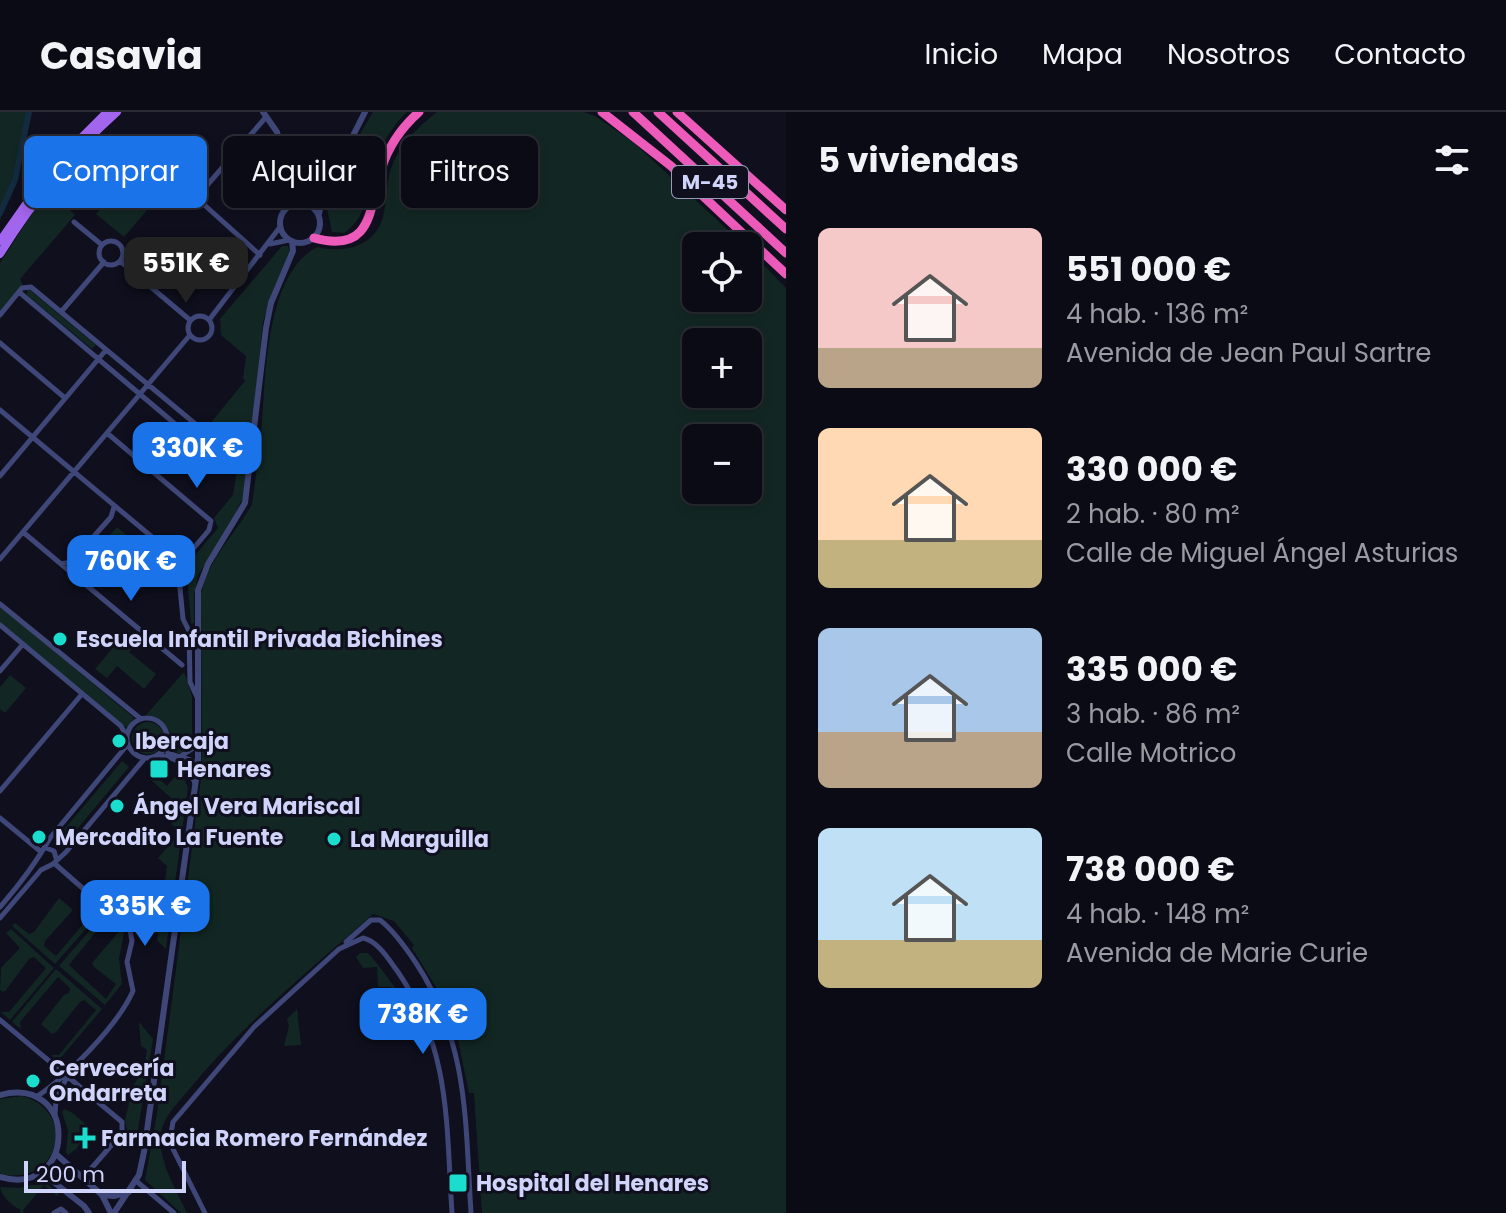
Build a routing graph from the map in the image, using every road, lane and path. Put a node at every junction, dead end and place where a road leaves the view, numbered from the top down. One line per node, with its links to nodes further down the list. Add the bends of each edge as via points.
1 (107, 112): 21 (main road, via 52,167)
2 (117, 112): 26 (main road, via 58,171)
3 (365, 112): 11 (street)
4 (419, 112): 20 (highway, via 390,147 366,225 338,242)
5 (602, 112): 31 (highway, via 671,166)
6 (633, 112): 25 (highway, M-45)
7 (658, 112): 19 (highway, M-45)
8 (677, 112): 15 (highway)
9 (265, 114): 10 (street); 27 (street, via 203,190 200,201)
10 (278, 136)
11 (353, 136)
12 (288, 208): 18 (street)
13 (313, 208): 16 (street)
14 (320, 208): 16 (street)
15 (786, 210)
16 (319, 214): 20 (street, via 320,227)
17 (74, 222): 23 (street)
18 (280, 227): 22 (street); 24 (street)
19 (786, 229)
20 (310, 240): 22 (street); 30 (street)
21 (0, 241)
22 (290, 241): 24 (street); 30 (street, via 293,251)
23 (102, 245): 28 (street, via 118,243); 29 (street)
24 (269, 245): 27 (street)
25 (786, 253)
26 (0, 254)
27 (260, 255): 35 (street)
28 (120, 261): 29 (street); 36 (street)
29 (104, 262): 33 (street)
30 (285, 272): 60 (street, via 266,328 245,503 198,590)
31 (786, 274)
32 (19, 292): 33 (street, via 31,287); 34 (street); 40 (street)
33 (61, 312): 39 (street)
34 (0, 315)
35 (207, 318): 36 (street, via 198,315); 37 (street, via 212,328 207,337)
36 (190, 320): 37 (street)
37 (190, 335): 41 (street)
38 (0, 343): 43 (street)
39 (106, 350): 40 (street); 41 (street)
40 (98, 359): 42 (street); 43 (street)
41 (148, 385): 42 (street); 42 (street, via 217,442 232,445 233,460 219,461)
42 (140, 394): 45 (street)
43 (65, 398): 46 (street)
44 (0, 410): 46 (street)
45 (107, 433): 47 (street); 52 (street, via 211,521)
46 (33, 437): 47 (street); 48 (street)
47 (74, 472): 49 (street); 50 (street)
48 (1, 474)
49 (114, 506): 52 (street); 53 (street, via 111,517 74,560)
50 (23, 532): 51 (street); 53 (street)
51 (0, 559)
52 (182, 562): 60 (street, via 179,578 189,631 190,682)
53 (61, 564): 57 (street)
54 (0, 604): 61 (street)
55 (0, 625): 56 (street)
56 (23, 644): 58 (street); 59 (street)
57 (182, 665)
58 (0, 671)
59 (82, 694): 63 (street, via 121,726); 70 (street)
60 (199, 705): 62 (street)
61 (141, 719): 63 (street, via 132,725); 64 (street, via 162,725 167,736)
62 (199, 729): 67 (street, via 192,749); 68 (street)
63 (128, 740): 66 (street, via 134,753); 72 (street)
64 (164, 748): 65 (street); 67 (street)
65 (157, 755): 66 (street); 67 (street)
66 (145, 758): 74 (street)
67 (177, 758): 68 (street); 69 (street)
68 (198, 766): 69 (street)
69 (196, 788): 92 (street, via 144,1152)
70 (0, 791)
71 (0, 818): 72 (street)
72 (43, 850): 73 (street); 74 (street, via 54,851)
73 (39, 860): 75 (street); 76 (street)
74 (55, 861): 75 (street); 84 (street, via 132,933 127,962 133,991)
75 (46, 866): 77 (street)
76 (0, 907)
77 (0, 918)
78 (380, 920): 79 (street, via 366,928); 80 (street, via 371,920); 82 (street, via 411,956)
79 (369, 940): 80 (street); 83 (street, via 410,989)
80 (341, 948): 100 (street, via 254,1027 173,1122 170,1139)
81 (0, 1020): 84 (street)
82 (446, 1021): 83 (street); 102 (street, via 462,1081)
83 (429, 1028): 101 (street, via 445,1097)
84 (67, 1076): 86 (street); 87 (street); 91 (street, via 122,1122 122,1133)
85 (0, 1095): 86 (street)
86 (36, 1097): 87 (street)
87 (55, 1115): 88 (street, via 60,1138)
88 (56, 1154): 89 (street); 91 (street)
89 (41, 1172): 90 (street, via 23,1180); 95 (street)
90 (0, 1177)
91 (83, 1178): 94 (street)
92 (135, 1180): 93 (street); 99 (street)
93 (129, 1192): 94 (street); 98 (street)
94 (102, 1195): 98 (street)
95 (89, 1211)
96 (54, 1213): 97 (street)
97 (66, 1213)
98 (112, 1213)
99 (174, 1213)
100 (205, 1213)
101 (452, 1213)
102 (471, 1213)

